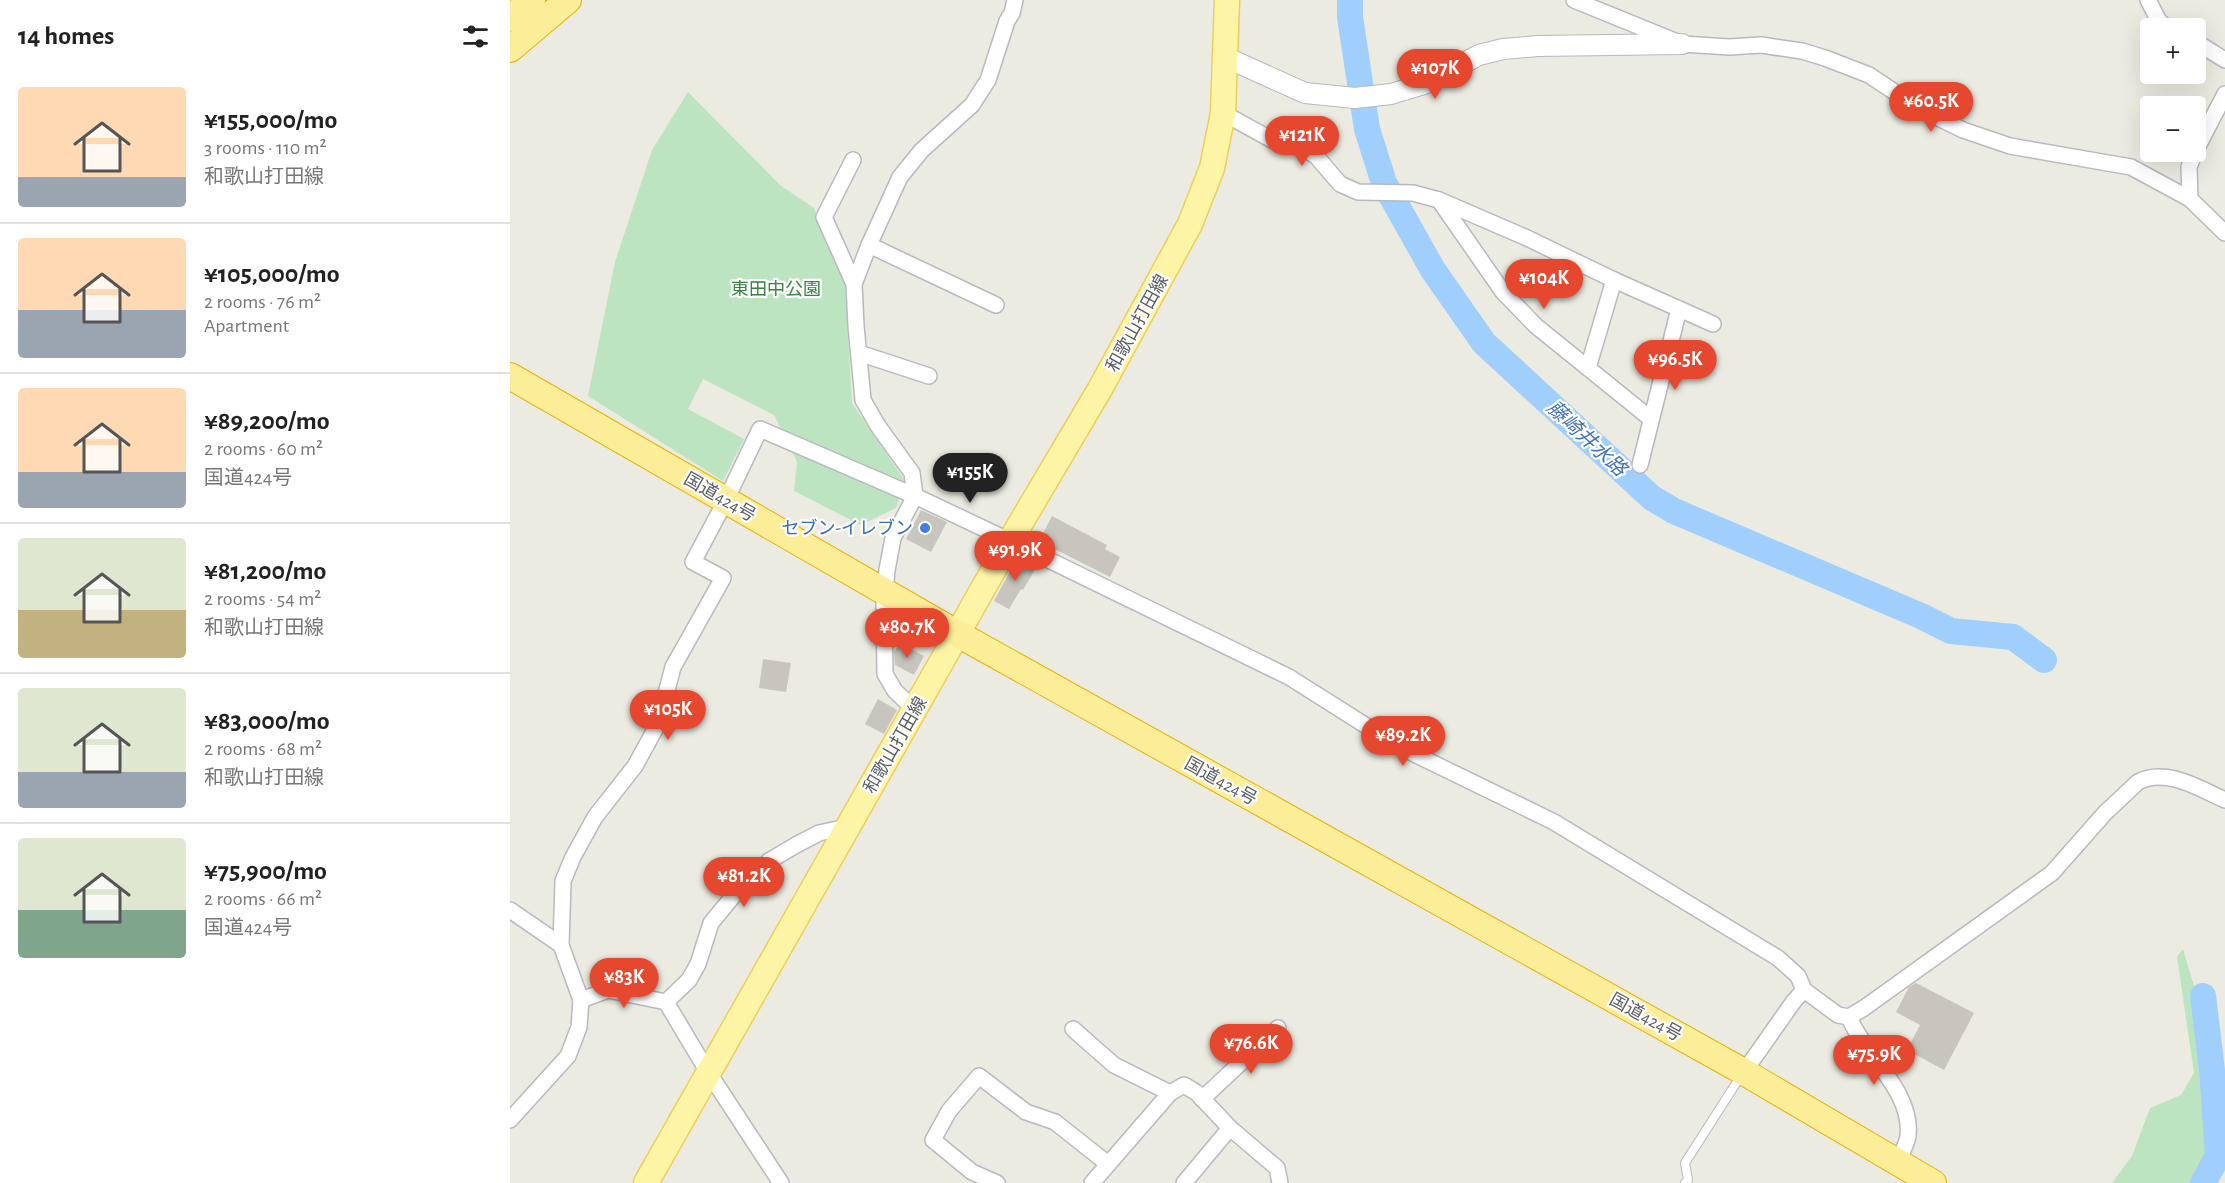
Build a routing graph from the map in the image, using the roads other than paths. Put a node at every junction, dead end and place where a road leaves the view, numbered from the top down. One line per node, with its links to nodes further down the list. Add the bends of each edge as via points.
1 (532, 0): 7 (highway)
2 (568, 0): 11 (highway)
3 (1015, 0): 22 (street, via 988,80 972,105 922,150 900,177)
4 (1227, 0): 12 (main road, 和歌山打田線)
5 (1574, 0): 9 (street)
6 (2148, 0): 8 (street)
7 (510, 18)
8 (2157, 18)
9 (1682, 44): 12 (street, via 1503,49 1479,55 1424,84 1391,94 1355,98 1305,93); 19 (street, via 1761,45 1825,58 1869,75 1920,109 1963,130 2010,147 2131,167)
10 (2206, 48): 13 (street)
11 (510, 49)
12 (1226, 57): 15 (main road, 和歌山打田線)
13 (2225, 60)
14 (2225, 94): 16 (street)
15 (1223, 113): 20 (street, via 1274,141 1300,147 1316,156 1340,184 1358,192 1422,195); 36 (main road, 和歌山打田線, via 1212,168 1190,224 1100,389)
16 (2206, 131)
17 (853, 160): 24 (street, via 824,217)
18 (2191, 162): 19 (street)
19 (2190, 199): 21 (street)
20 (1439, 200): 23 (street); 29 (street, via 1503,292 1536,326)
21 (2225, 233)
22 (869, 245): 24 (street); 25 (street)
23 (1614, 280): 26 (street); 29 (street)
24 (855, 284): 28 (street)
25 (996, 304)
26 (1679, 309): 27 (street); 32 (street)
27 (1713, 324)
28 (859, 353): 31 (street); 34 (street, via 863,400 912,472)
29 (1588, 368): 32 (street)
30 (510, 376): 35 (highway, 国道424号)
31 (929, 376)
32 (1651, 419): 33 (street)
33 (1640, 465)
34 (915, 496): 35 (street, via 760,429); 36 (street); 37 (street, via 893,538)
35 (726, 500): 37 (highway, 国道424号); 43 (street, via 693,562 723,578 673,667 658,724 635,766 595,817 573,857 563,881)
36 (1010, 541): 38 (main road, 和歌山打田線); 44 (street, via 1289,677 1398,746 1554,822 1778,958 1798,976)
37 (885, 592): 38 (highway, 国道424号); 39 (street, via 885,674)
38 (958, 634): 39 (main road, 和歌山打田線); 51 (highway, 国道424号)
39 (915, 710): 41 (main road, 和歌山打田線)
40 (2225, 800): 47 (street, via 2176,779 2159,777 2138,782 2052,873)
41 (847, 827): 46 (street, via 819,833 796,845 769,861 739,889 711,923 690,980); 50 (main road, 和歌山打田線)
42 (510, 910): 43 (street)
43 (561, 945): 45 (street)
44 (1804, 990): 47 (street, via 1838,1015); 51 (street)
45 (581, 1000): 46 (street, via 608,990); 54 (street, via 579,1027 568,1056)
46 (666, 1002): 50 (street)
47 (1849, 1017): 56 (street, via 1901,1097 1908,1136)
48 (1278, 1028): 53 (street)
49 (1073, 1029): 52 (street, via 1114,1065)
50 (708, 1072): 58 (main road, 和歌山打田線); 59 (street)
51 (1744, 1072): 56 (highway, 国道424号); 64 (lane, via 1685,1163)
52 (1170, 1093): 53 (street, via 1184,1085); 57 (street)
53 (1202, 1099): 55 (street)
54 (510, 1120)
55 (1230, 1128): 62 (street); 63 (street, via 1277,1168)
56 (1898, 1161): 65 (highway, 国道424号)
57 (1108, 1164): 60 (street, via 1055,1122 1026,1112 979,1076 949,1112 933,1140 972,1172); 61 (street)
58 (646, 1183)
59 (781, 1183)
60 (997, 1183)
61 (1092, 1183)
62 (1184, 1183)
63 (1280, 1183)
64 (1685, 1183)
65 (1933, 1183)

